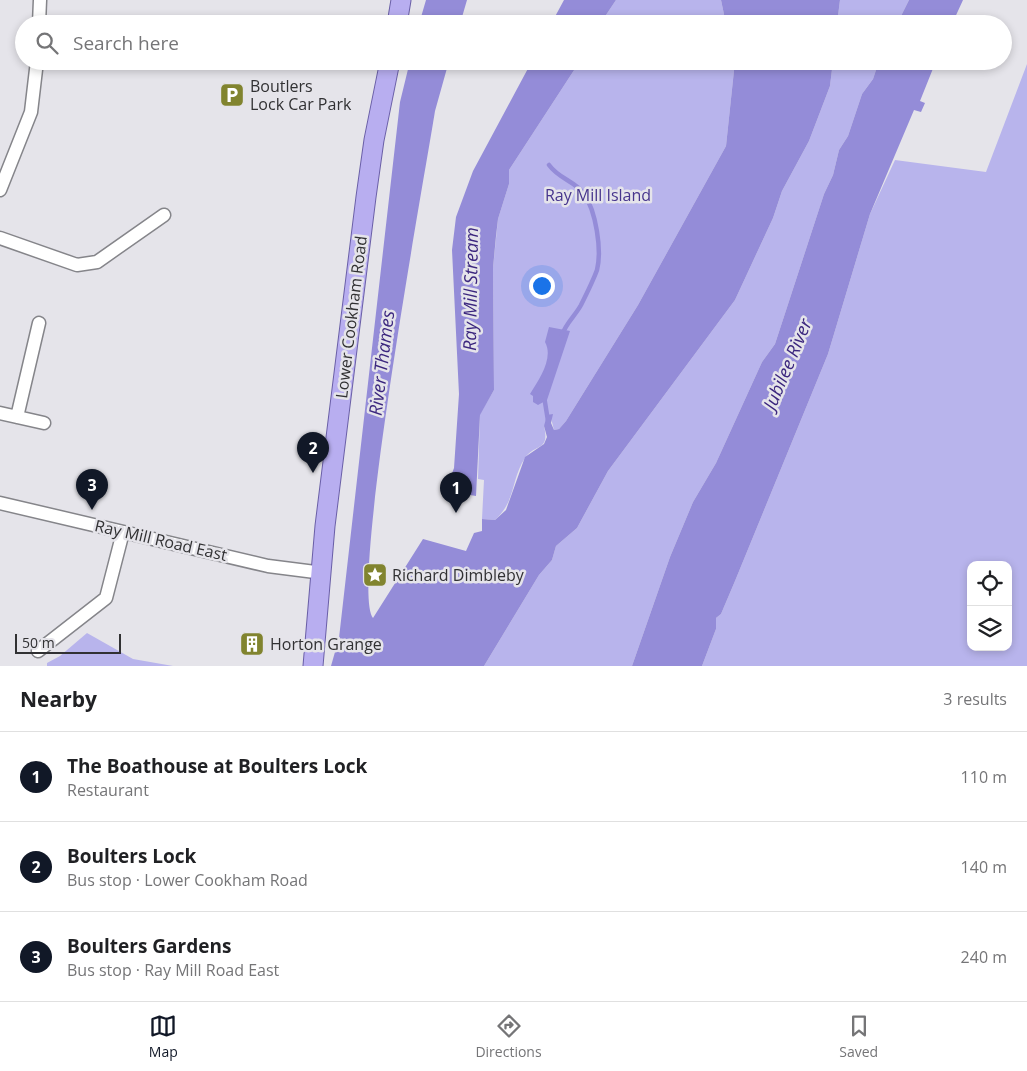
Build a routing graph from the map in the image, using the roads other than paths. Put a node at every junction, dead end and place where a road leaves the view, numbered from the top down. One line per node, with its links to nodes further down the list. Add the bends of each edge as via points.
1 (40, 0): 3 (street)
2 (401, 0): 4 (main road)
3 (39, 15)
4 (398, 15)
5 (36, 70): 7 (street, via 31,112)
6 (388, 70): 16 (main road, Lower Cookham Road, via 366,197)
7 (0, 190)
8 (164, 215): 9 (street, via 98,262 77,265)
9 (0, 238)
10 (40, 323): 12 (street)
11 (0, 413): 12 (street)
12 (17, 417): 13 (street)
13 (44, 423)
14 (0, 503): 15 (street, Ray Mill Road East)
15 (123, 532): 16 (street, Ray Mill Road East, via 268,566); 17 (street, via 106,598)
16 (322, 573): 18 (main road, Lower Cookham Road)
17 (38, 651)
18 (313, 666)

